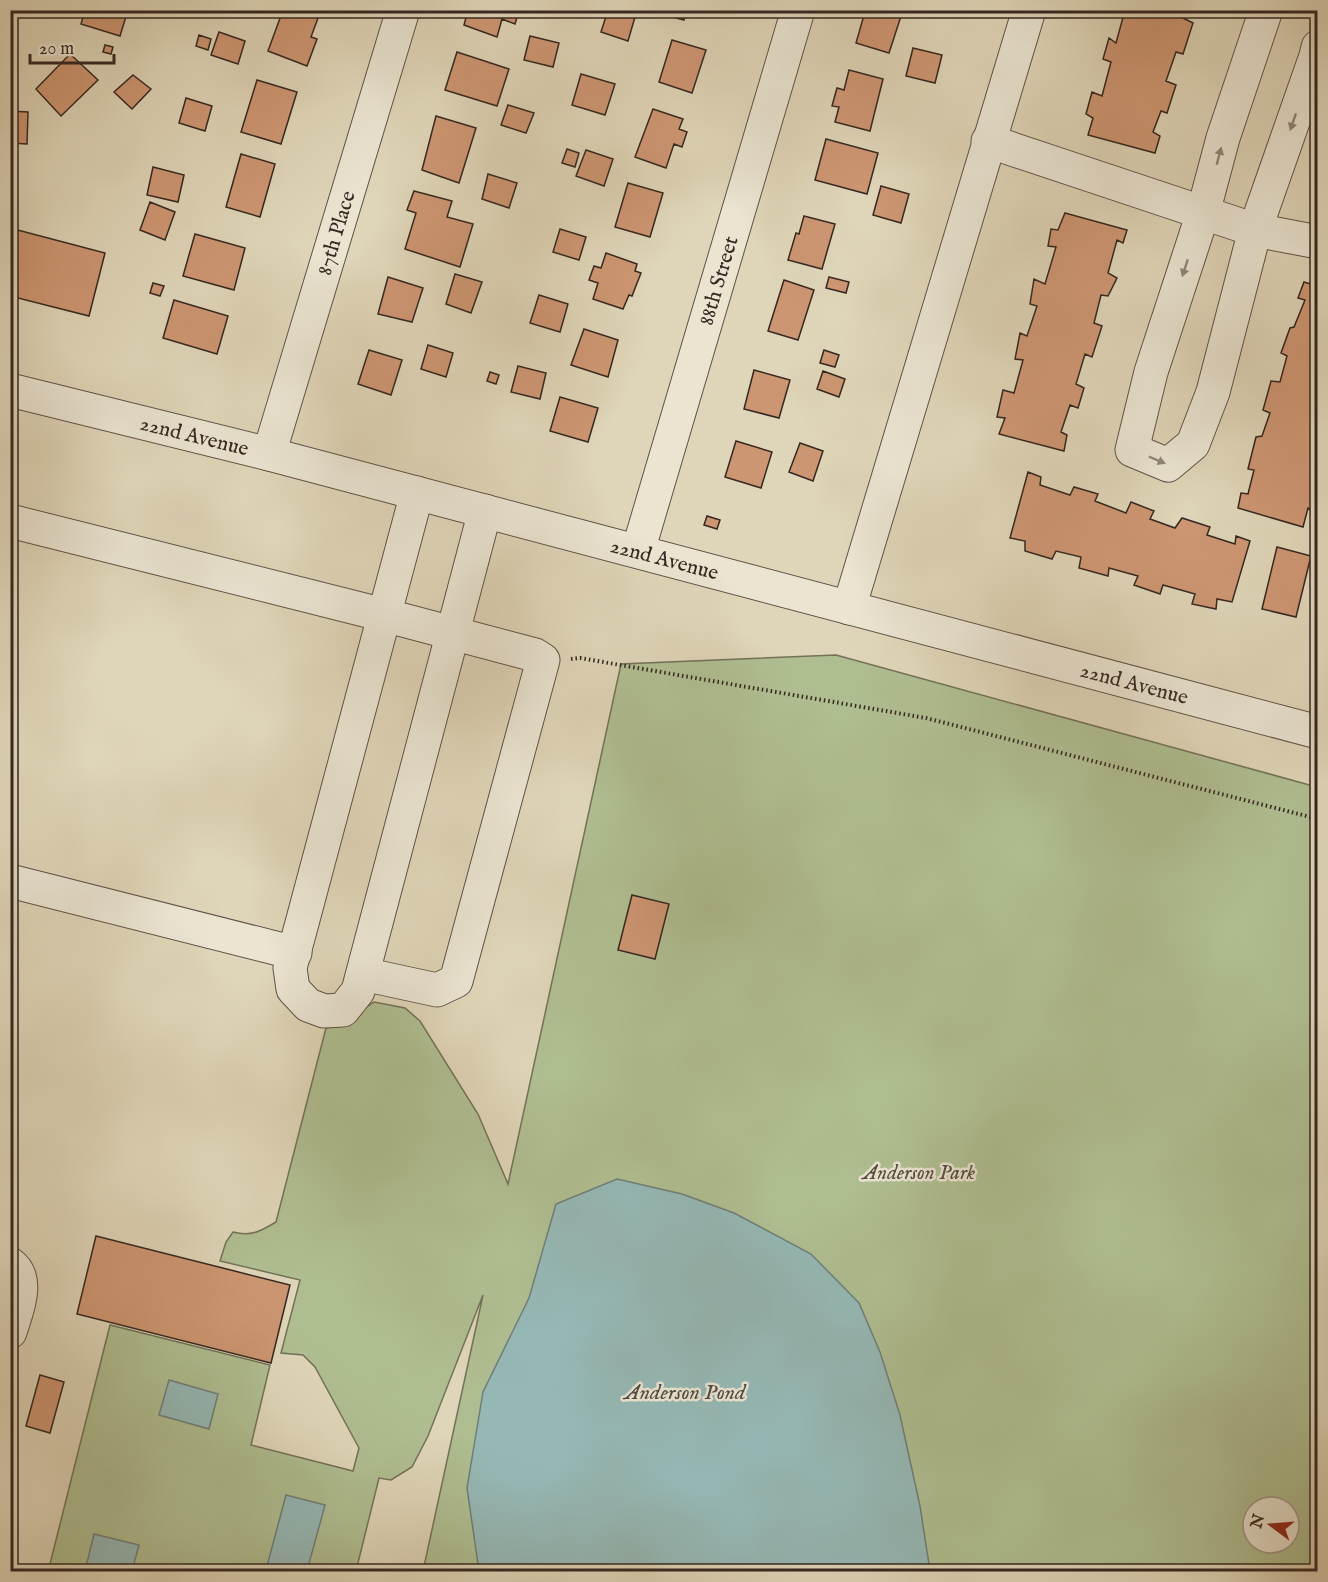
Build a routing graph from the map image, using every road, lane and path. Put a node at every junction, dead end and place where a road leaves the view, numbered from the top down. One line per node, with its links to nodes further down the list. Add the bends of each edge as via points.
1 (403, 10): 11 (street, 87th Place)
2 (798, 10): 15 (street, 88th Street)
3 (1029, 10): 6 (street)
4 (1266, 10): 7 (street, one-way to 4, via 1223,138)
5 (1317, 46): 8 (street, one-way to 8)
6 (988, 141): 7 (street); 16 (street)
7 (1203, 213): 8 (street); 8 (street, one-way to 8, via 1151,372 1132,450 1168,465 1193,444 1213,392)
8 (1255, 230): 9 (street)
9 (1317, 242)
10 (10, 390): 11 (street, 22nd Avenue)
11 (269, 454): 12 (street, 22nd Avenue)
12 (417, 493): 13 (street, 22nd Avenue); 17 (street)
13 (485, 511): 15 (street, 22nd Avenue); 18 (street)
14 (10, 521): 17 (street)
15 (638, 551): 16 (street, 22nd Avenue)
16 (849, 608): 20 (street, 22nd Avenue)
17 (384, 615): 18 (street); 23 (street)
18 (453, 634): 19 (street); 24 (street)
19 (543, 660): 21 (path, via 580,658 926,718); 24 (street, via 456,981 437,990)
20 (1317, 730)
21 (1317, 819)
22 (10, 881): 23 (street)
23 (294, 953): 24 (street, via 290,968 293,989 308,1005 324,1011 344,1010 358,991)
24 (363, 974)
25 (10, 1264): 26 (street, via 16,1268 22,1287)
26 (10, 1332)

